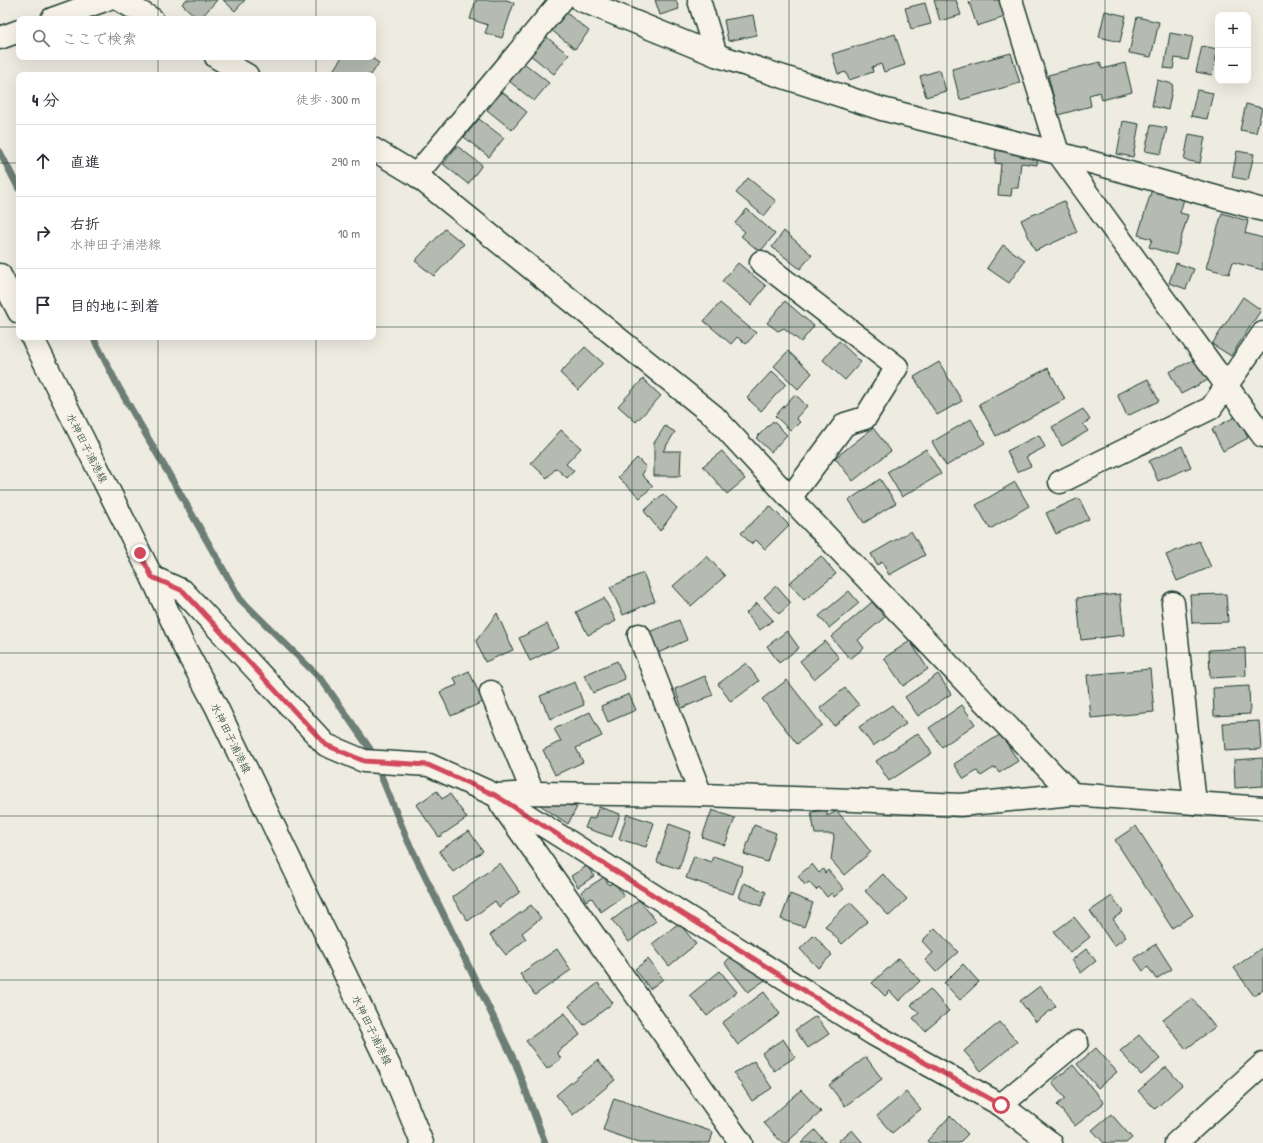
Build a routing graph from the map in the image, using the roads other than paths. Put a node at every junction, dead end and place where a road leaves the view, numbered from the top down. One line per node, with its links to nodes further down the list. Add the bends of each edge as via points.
1 (105, 0): 7 (street)
2 (120, 0): 8 (street)
3 (562, 0): 16 (street)
4 (581, 0): 11 (street)
5 (699, 0): 11 (street)
6 (1011, 0): 15 (street)
7 (60, 16)
8 (147, 16)
9 (16, 32): 10 (street)
10 (0, 38)
11 (716, 55): 15 (street, via 882,109)
12 (221, 60): 13 (street)
13 (242, 72)
14 (376, 151): 16 (street)
15 (1058, 152): 17 (street); 23 (street)
16 (416, 175): 26 (street, via 714,416)
17 (1263, 210)
18 (761, 262): 26 (street, via 897,367 865,418 845,424)
19 (0, 275): 20 (street)
20 (16, 306)
21 (1263, 333): 23 (street)
22 (34, 340): 27 (street, 水神田子浦港線)
23 (1227, 386): 24 (street); 25 (street, via 1212,408)
24 (1263, 436)
25 (1060, 482)
26 (790, 498): 32 (street)
27 (152, 577): 33 (street, via 183,591 326,745 364,761 428,765); 40 (street, 水神田子浦港線, via 397,1082)
28 (1173, 603): 35 (street)
29 (639, 635): 34 (street)
30 (491, 692): 31 (street)
31 (532, 793): 33 (street); 34 (street)
32 (1072, 794): 34 (street, via 960,805); 35 (street)
33 (495, 795): 39 (street, via 873,1034); 41 (street)
34 (701, 795)
35 (1195, 803): 36 (street)
36 (1263, 808)
37 (1077, 1042): 39 (street)
38 (1263, 1064): 43 (street)
39 (1001, 1105): 42 (street)
40 (422, 1143)
41 (741, 1143)
42 (1052, 1143)
43 (1176, 1143)

